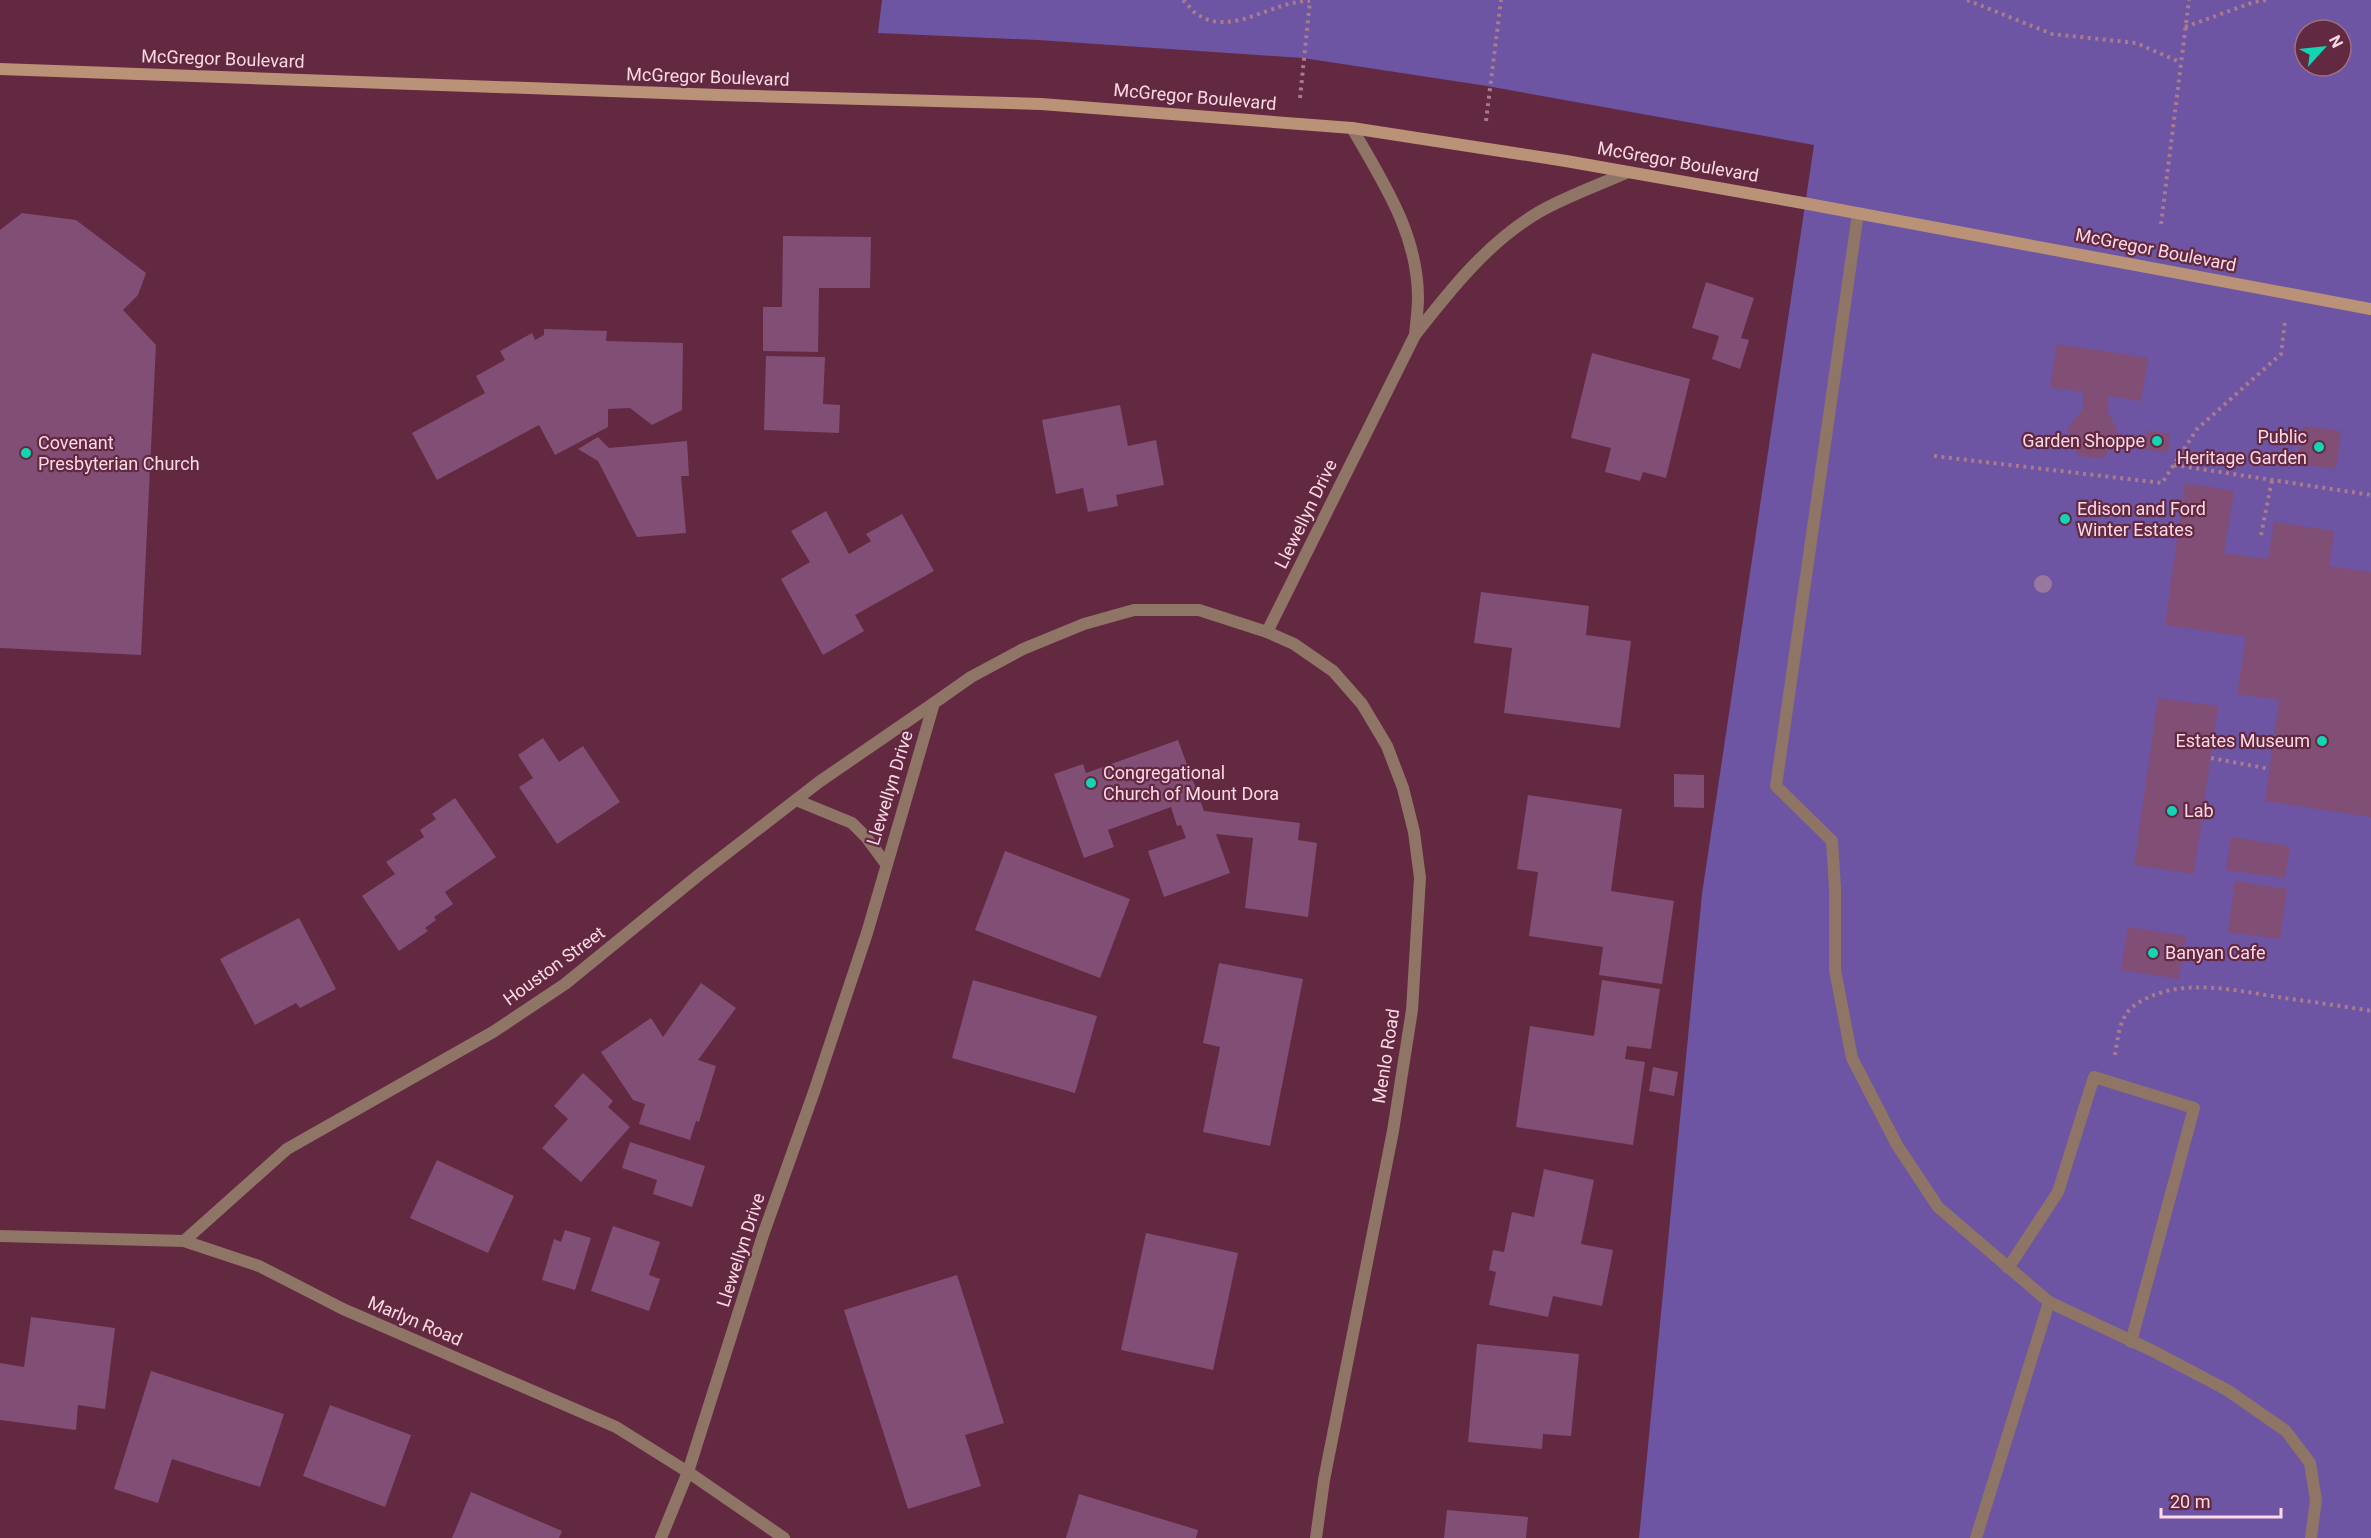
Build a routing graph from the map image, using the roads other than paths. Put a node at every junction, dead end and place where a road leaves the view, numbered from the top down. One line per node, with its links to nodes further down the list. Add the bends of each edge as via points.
1 (0, 69): 2 (main road, McGregor Boulevard, via 1041,104)
2 (1353, 128): 3 (main road, McGregor Boulevard); 6 (street, Llewellyn Drive, via 1397,206 1413,253 1418,298)
3 (1628, 172): 4 (main road, McGregor Boulevard); 6 (street, Llewellyn Drive, via 1539,212 1491,247 1455,283)
4 (1858, 213): 5 (main road, McGregor Boulevard); 13 (street, via 1776,786 1832,841 1835,970 1851,1058 1897,1145 1938,1207)
5 (2371, 309)
6 (1414, 335): 7 (street, Llewellyn Drive)
7 (1267, 633): 8 (street, via 1199,610 1134,610 1084,624 1023,649 971,677); 19 (street, Menlo Road, via 1294,644 1333,671 1362,704 1387,746 1403,788 1420,878 1412,1010 1395,1120)
8 (934, 703): 9 (street, Houston Street); 10 (street, Llewellyn Drive)
9 (796, 800): 10 (street, via 852,823); 12 (street, Houston Street, via 565,984 493,1032 287,1149)
10 (886, 864): 16 (street, Llewellyn Drive, via 867,933 763,1235)
11 (0, 1236): 12 (street, Marlyn Road)
12 (184, 1241): 16 (street, Marlyn Road, via 259,1266 343,1309 616,1427)
13 (2008, 1268): 14 (street); 15 (street, via 2058,1192 2094,1077 2194,1108)
14 (2049, 1302): 15 (street); 20 (street)
15 (2132, 1342): 21 (street, via 2227,1390 2286,1431 2310,1464 2316,1500)
16 (688, 1472): 17 (street, Llewellyn Drive); 18 (street, Marlyn Road)
17 (661, 1538)
18 (784, 1538)
19 (1316, 1538)
20 (1976, 1538)
21 (2311, 1538)

